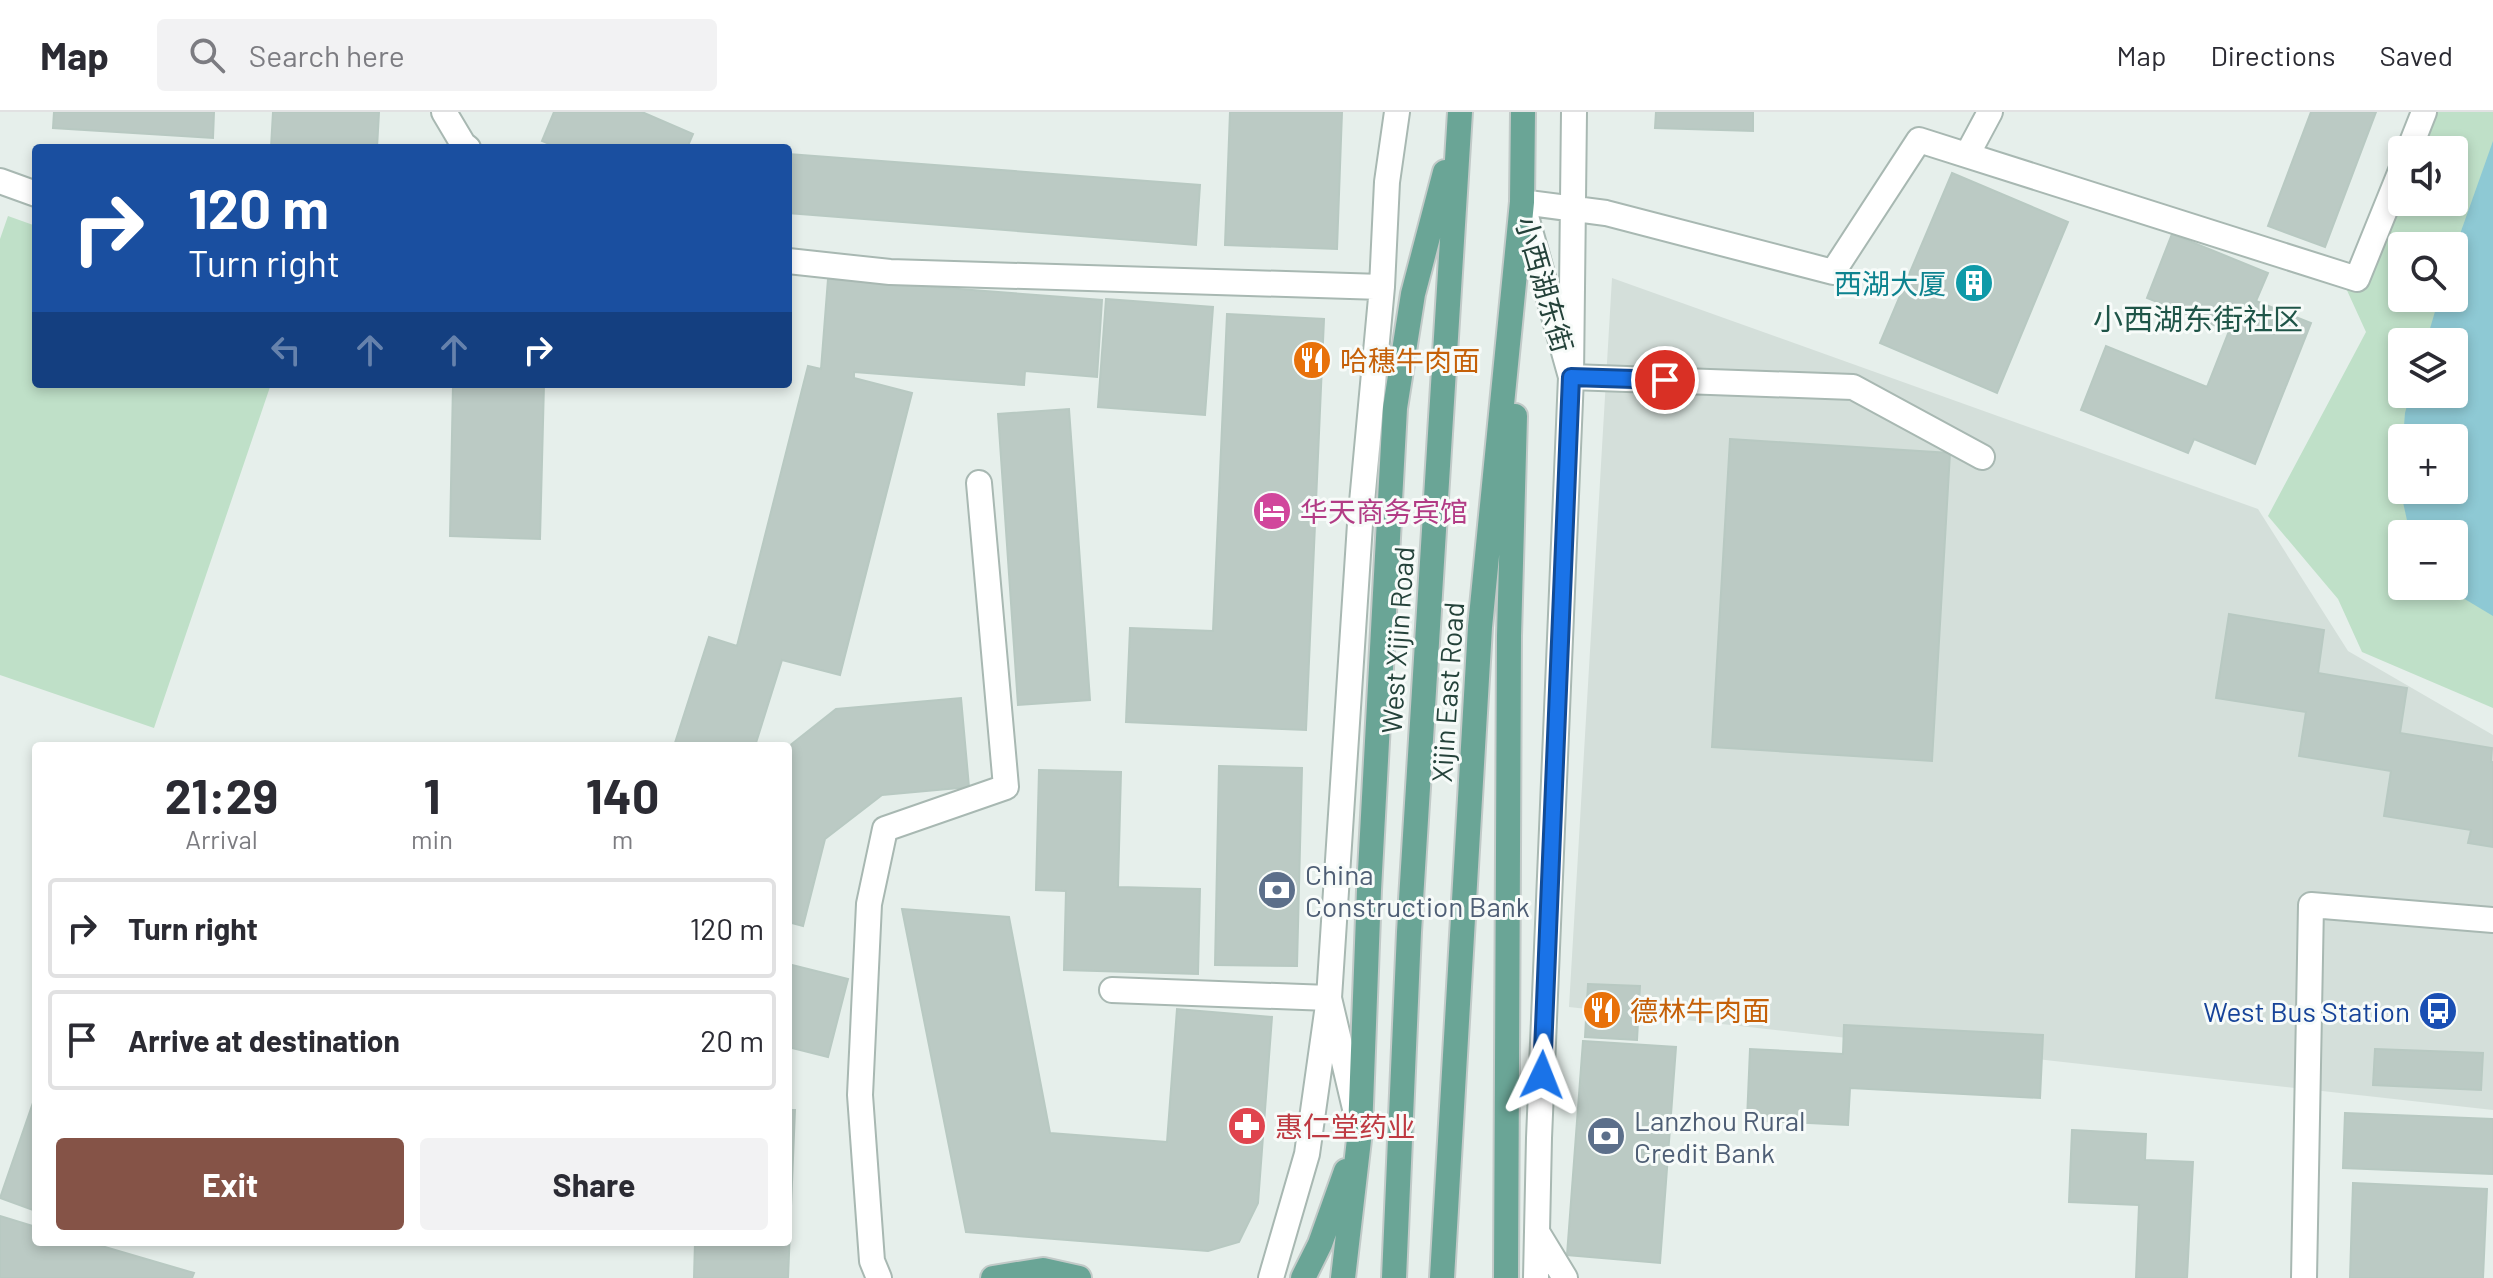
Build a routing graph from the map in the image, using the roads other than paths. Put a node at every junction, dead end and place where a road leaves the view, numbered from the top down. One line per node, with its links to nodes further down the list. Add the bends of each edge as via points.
1 (444, 112): 9 (street)
2 (1397, 112): 17 (street)
3 (1523, 112): 13 (main road, Xijin East Road)
4 (1574, 112): 15 (street)
5 (1990, 112): 10 (street)
6 (2424, 112): 8 (street)
7 (1460, 116): 24 (main road, via 1413,294 1395,408); 32 (main road, West Xijin Road, via 1409,932)
8 (2415, 136)
9 (463, 144)
10 (1967, 155): 14 (street, via 2357,279); 15 (street, via 1919,140 1833,272)
11 (0, 181): 12 (street)
12 (32, 193)
13 (1522, 202): 15 (street); 18 (street, 小西湖东街); 33 (main road, Xijin East Road, via 1480,627); 34 (main road, via 1509,636)
14 (2388, 203)
15 (1572, 208): 18 (street)
16 (792, 261): 17 (street, via 890,272)
17 (1382, 287): 23 (street, via 1360,524)
18 (1571, 377): 19 (street, via 1853,387); 25 (street, 小西湖东街)
19 (1982, 457)
20 (979, 483): 26 (street, via 1006,787 885,829 869,904 860,1095 872,1261)
21 (2493, 920): 37 (street, via 2311,905)
22 (1112, 990): 23 (street)
23 (1329, 998): 24 (street); 29 (street, via 1307,1154)
24 (1360, 1131): 30 (main road); 31 (main road)
25 (1537, 1232): 35 (street, 小西湖东街); 36 (street)
26 (879, 1278)
27 (993, 1278): 28 (main road, via 1043,1270)
28 (1079, 1278)
29 (1271, 1278)
30 (1303, 1278)
31 (1343, 1278)
32 (1394, 1278)
33 (1442, 1278)
34 (1506, 1278)
35 (1536, 1278)
36 (1565, 1278)
37 (2304, 1278)

